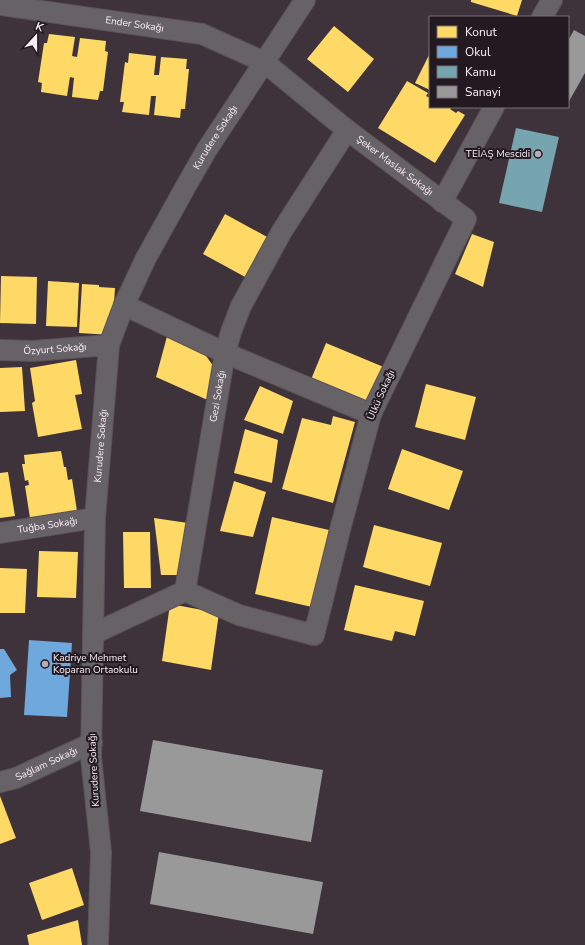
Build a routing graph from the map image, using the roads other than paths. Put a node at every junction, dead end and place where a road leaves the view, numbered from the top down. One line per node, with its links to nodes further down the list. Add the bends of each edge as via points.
1 (305, 0): 5 (street, Kurudere Sokağı)
2 (552, 0): 4 (street)
3 (0, 5): 5 (street, Ender Sokağı, via 202,34)
4 (543, 16)
5 (264, 62): 7 (street, Şeker Maslak Sokağı); 9 (street, Kurudere Sokağı, via 206,150 146,258)
6 (493, 108): 8 (street, Şeker Maslak Sokağı)
7 (347, 130): 8 (street, Şeker Maslak Sokağı); 12 (street, Gezi Sokağı, via 282,231 241,306)
8 (442, 202): 13 (street, Ülkü Sokağı, via 466,219)
9 (124, 305): 10 (street, Kurudere Sokağı); 12 (street)
10 (109, 345): 11 (street, Özyurt Sokağı, via 33,351); 14 (street, Kurudere Sokağı)
11 (0, 350)
12 (226, 353): 13 (street); 16 (street, Gezi Sokağı)
13 (371, 414): 16 (street, Ülkü Sokağı, via 314,635 239,615)
14 (95, 518): 15 (street, Tuğba Sokağı); 17 (street, Kurudere Sokağı)
15 (0, 533)
16 (185, 591): 17 (street)
17 (93, 634): 18 (street, Kurudere Sokağı)
18 (92, 743): 19 (street, Sağlam Sokağı, via 16,778); 20 (street, Kurudere Sokağı, via 91,757 101,852)
19 (0, 782)
20 (98, 945)

